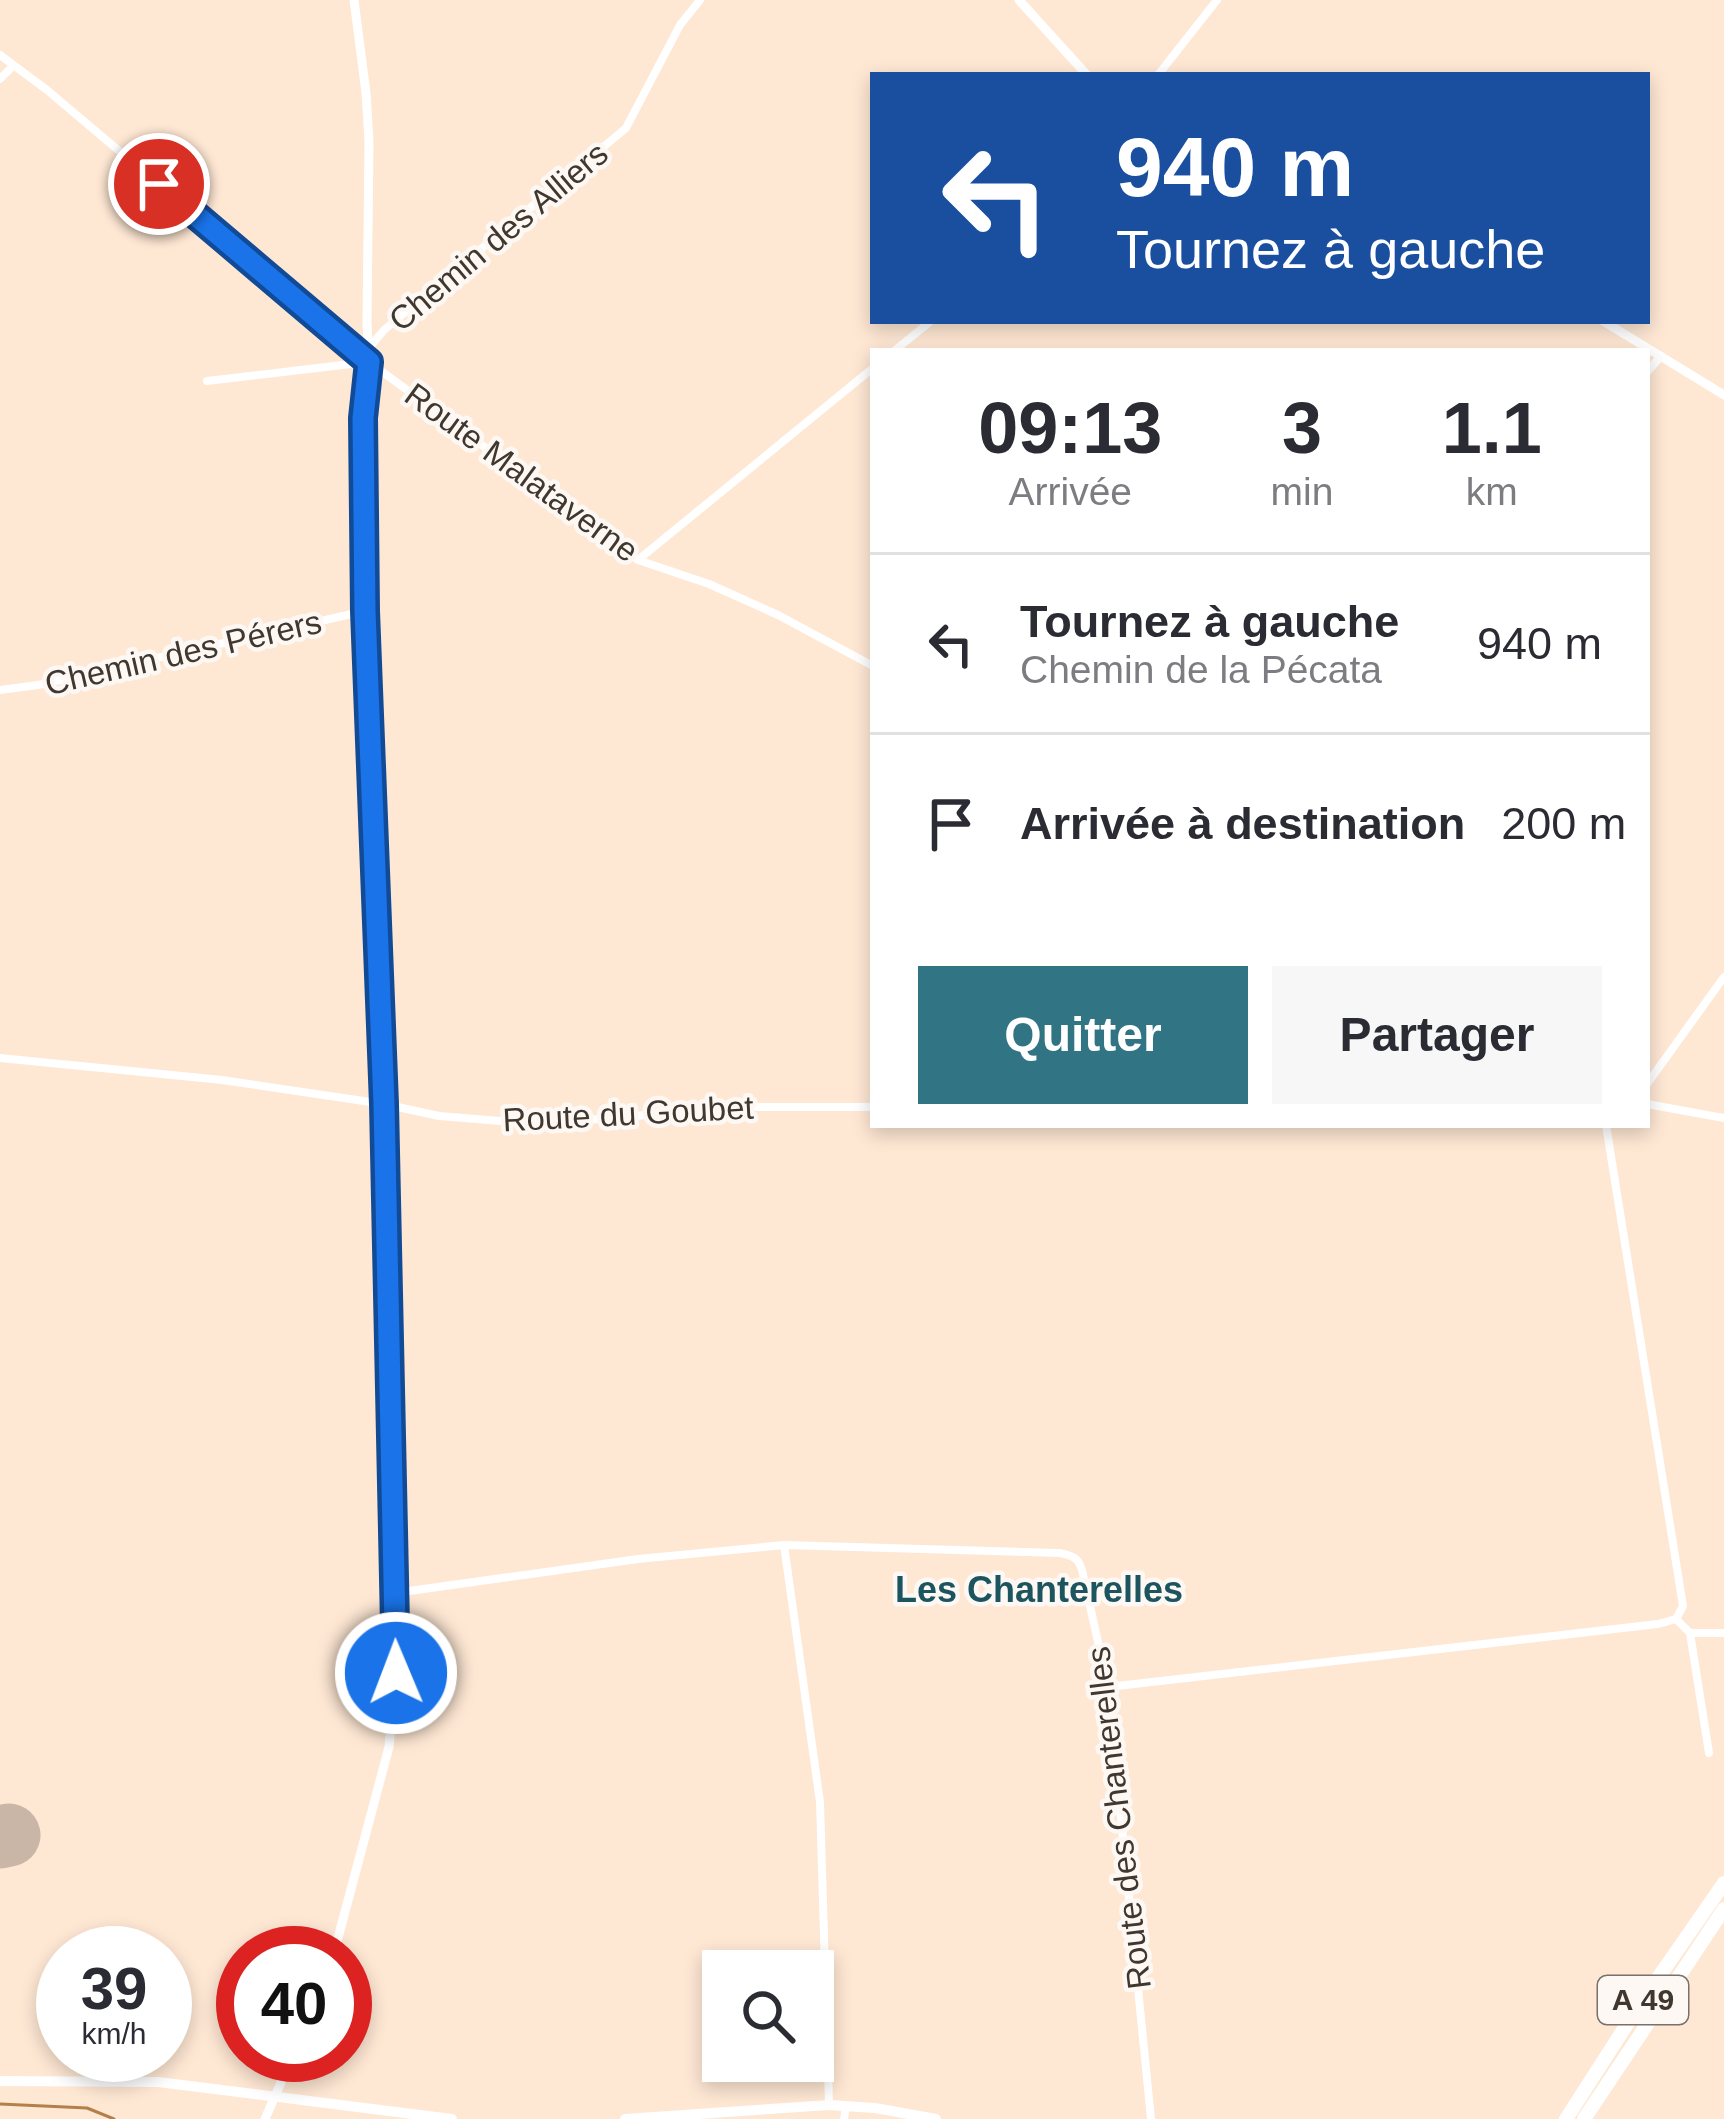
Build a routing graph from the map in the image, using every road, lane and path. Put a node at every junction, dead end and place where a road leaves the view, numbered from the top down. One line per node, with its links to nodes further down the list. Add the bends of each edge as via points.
1 (354, 0): 15 (street, via 369,141)
2 (700, 0): 15 (street, Chemin des Alliers, via 626,128)
3 (1019, 0): 7 (street)
4 (1217, 0): 8 (street)
5 (0, 55): 6 (street, Route Malataverne)
6 (14, 66): 9 (street); 17 (street, Route Malataverne)
7 (1084, 72)
8 (1160, 72)
9 (0, 79)
10 (927, 324): 12 (street)
11 (1608, 324): 13 (street)
12 (898, 348)
13 (1648, 348)
14 (1650, 349): 16 (street)
15 (368, 350): 17 (street)
16 (1661, 356): 18 (street); 21 (street)
17 (369, 362): 20 (street); 22 (street, Route Malataverne); 23 (street)
18 (1650, 369)
19 (870, 370): 22 (street)
20 (207, 382)
21 (1724, 395)
22 (638, 560): 24 (street, Route Malataverne, via 778,615)
23 (365, 611): 25 (street, Chemin des Pérers); 29 (street)
24 (870, 664)
25 (0, 690)
26 (1724, 977): 28 (street)
27 (0, 1058): 29 (street, Route du Goubet)
28 (1650, 1080)
29 (384, 1104): 31 (street, Route du Goubet, via 527,1123 714,1107); 35 (street)
30 (1650, 1105): 32 (street)
31 (870, 1107)
32 (1724, 1118)
33 (1606, 1128): 36 (street, via 1683,1606)
34 (784, 1545): 35 (street, Route des Chanterelles); 39 (street, Route des Chanterelles, via 1074,1556); 47 (street, via 820,1802)
35 (395, 1593): 43 (street, via 389,1747)
36 (1676, 1619): 37 (street); 39 (street)
37 (1690, 1633): 38 (street); 40 (street)
38 (1724, 1633)
39 (1108, 1687): 54 (street, Route des Chanterelles)
40 (1709, 1753)
41 (1724, 1883): 55 (highway, A 49)
42 (1724, 1909): 56 (highway, A 49)
43 (341, 1926)
44 (0, 2081): 46 (main road, via 158,2082)
45 (282, 2082): 46 (street)
46 (276, 2096): 50 (street); 51 (main road)
47 (829, 2105): 48 (main road); 49 (main road)
48 (845, 2112): 53 (main road)
49 (647, 2118): 52 (main road)
50 (265, 2119)
51 (452, 2119)
52 (625, 2119)
53 (936, 2119)
54 (1151, 2119)
55 (1566, 2119)
56 (1584, 2119)

